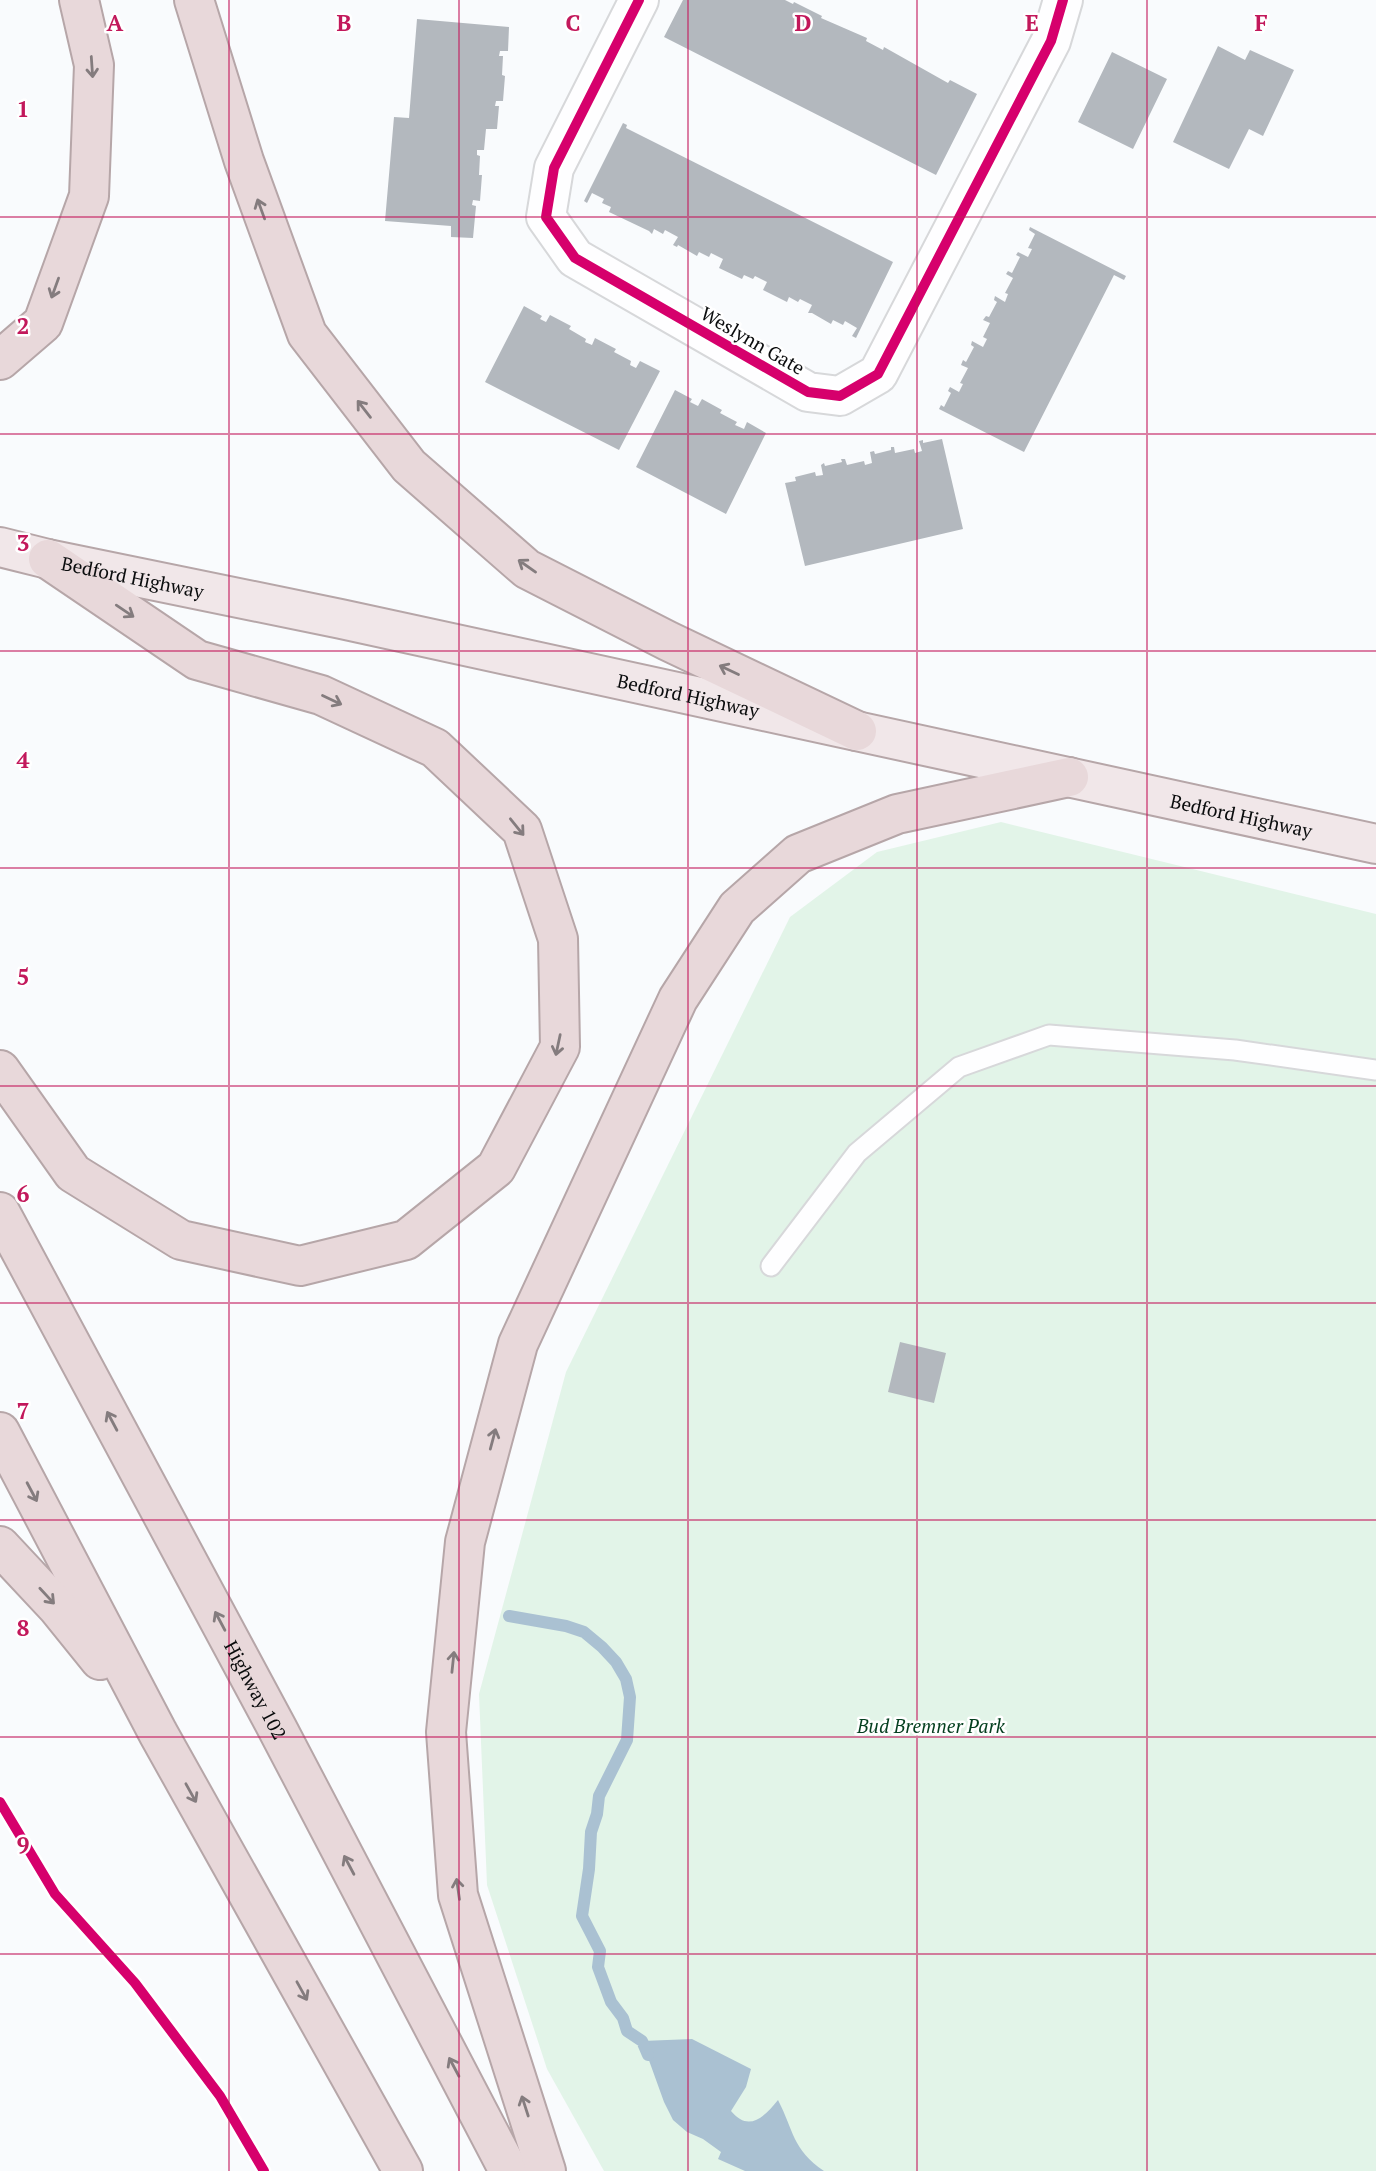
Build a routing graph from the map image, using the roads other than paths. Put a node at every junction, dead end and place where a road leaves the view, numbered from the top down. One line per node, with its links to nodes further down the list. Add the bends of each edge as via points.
1 (79, 0): 5 (highway, one-way to 5, via 94,65 89,196 43,323)
2 (194, 0): 8 (highway, one-way to 2, via 527,569 409,466 307,334 244,161)
3 (639, 0): 4 (street, Weslynn Gate, via 555,168 546,217 575,258 808,392 840,396 878,374 1051,41)
4 (1063, 0)
5 (0, 360)
6 (0, 547): 7 (main road, Bedford Highway)
7 (48, 559): 8 (main road, Bedford Highway); 11 (highway, one-way to 11, via 197,660 321,695 435,748 522,830 558,939 560,1047 496,1168 406,1240 300,1266 181,1240 73,1173)
8 (857, 731): 9 (main road, Bedford Highway)
9 (1069, 777): 10 (main road, Bedford Highway); 20 (highway, one-way to 9, via 458,1895 446,1732 465,1542 518,1344 678,999 737,908 798,854 897,814)
10 (1376, 844)
11 (0, 1070)
12 (1376, 1070): 14 (lane, via 1235,1050 1049,1035 959,1067 857,1153)
13 (0, 1212): 19 (highway, Highway 102, one-way to 13)
14 (771, 1266)
15 (0, 1432): 17 (highway, one-way to 17)
16 (0, 1546): 17 (highway, one-way to 17, via 58,1608)
17 (158, 1733): 18 (highway, one-way to 18)
18 (402, 2171)
19 (509, 2171)
20 (546, 2171)

